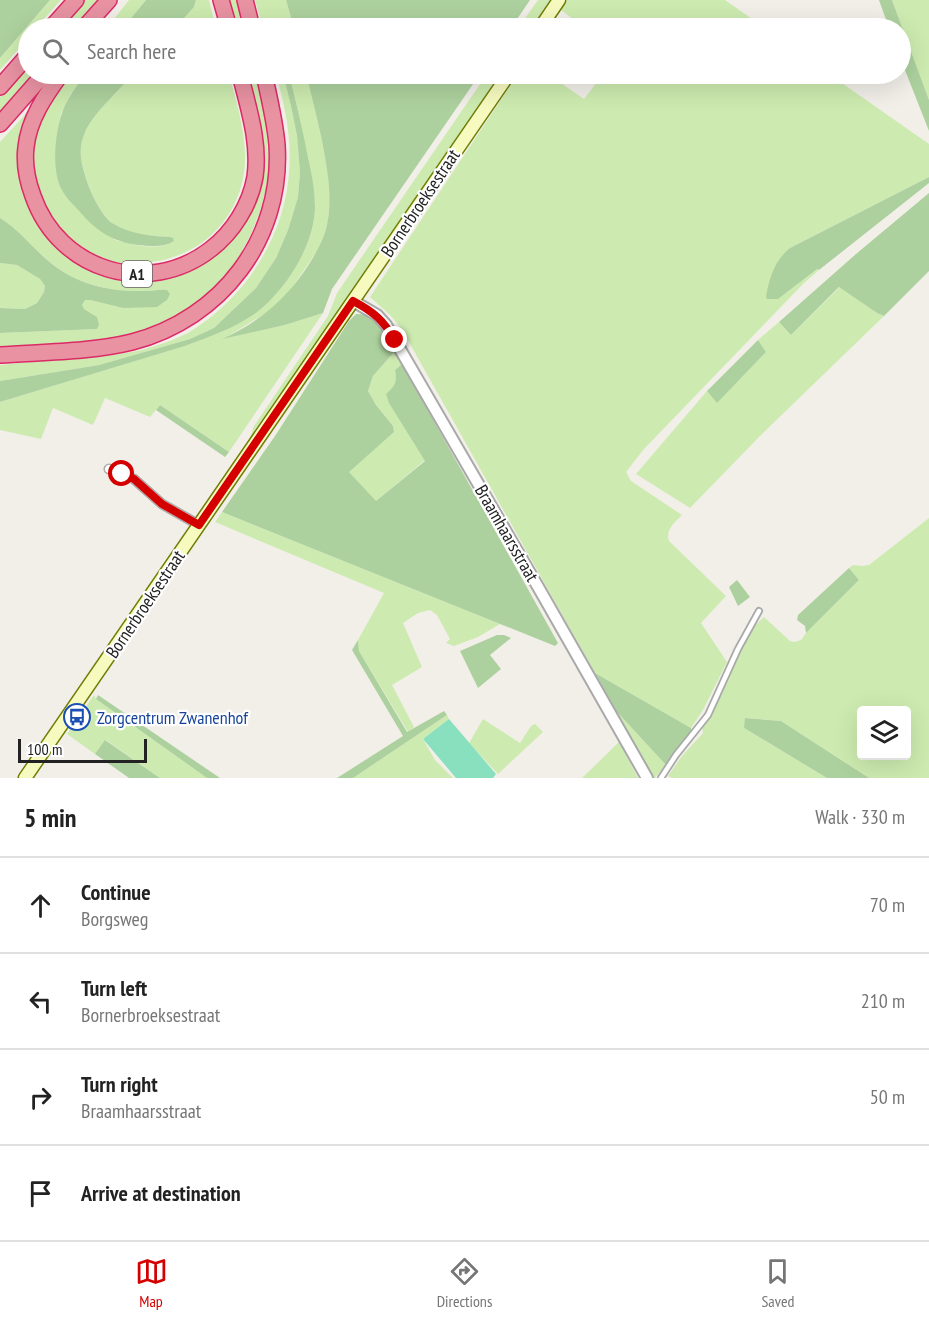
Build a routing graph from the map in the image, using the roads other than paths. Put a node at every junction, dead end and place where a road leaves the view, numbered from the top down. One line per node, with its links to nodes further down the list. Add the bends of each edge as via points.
1 (76, 0): 6 (highway)
2 (111, 0): 7 (highway); 8 (highway)
3 (221, 0): 9 (highway)
4 (245, 0): 10 (highway)
5 (559, 0): 11 (main road)
6 (60, 18)
7 (94, 18)
8 (102, 18)
9 (226, 18)
10 (250, 18)
11 (547, 18)
12 (18, 66): 18 (highway)
13 (35, 84): 19 (highway)
14 (54, 84): 15 (highway, A1, via 37,110 26,146 29,186 37,207 48,228 78,256 118,272 140,274 167,271 194,261 220,242 237,222 250,194 256,160)
15 (242, 84)
16 (266, 84): 21 (highway, via 277,147 276,182 259,240 226,288 188,319 152,336 112,346)
17 (502, 84): 20 (main road, Bornerbroeksestraat)
18 (0, 87)
19 (0, 124)
20 (353, 301): 23 (main road, Bornerbroeksestraat); 26 (street, Braamhaarsstraat, via 386,325)
21 (0, 355)
22 (109, 469): 23 (street, via 134,479 162,504)
23 (199, 525): 25 (main road, Bornerbroeksestraat)
24 (759, 611): 27 (lane, via 708,715)
25 (25, 778)
26 (647, 778)
27 (661, 778)

